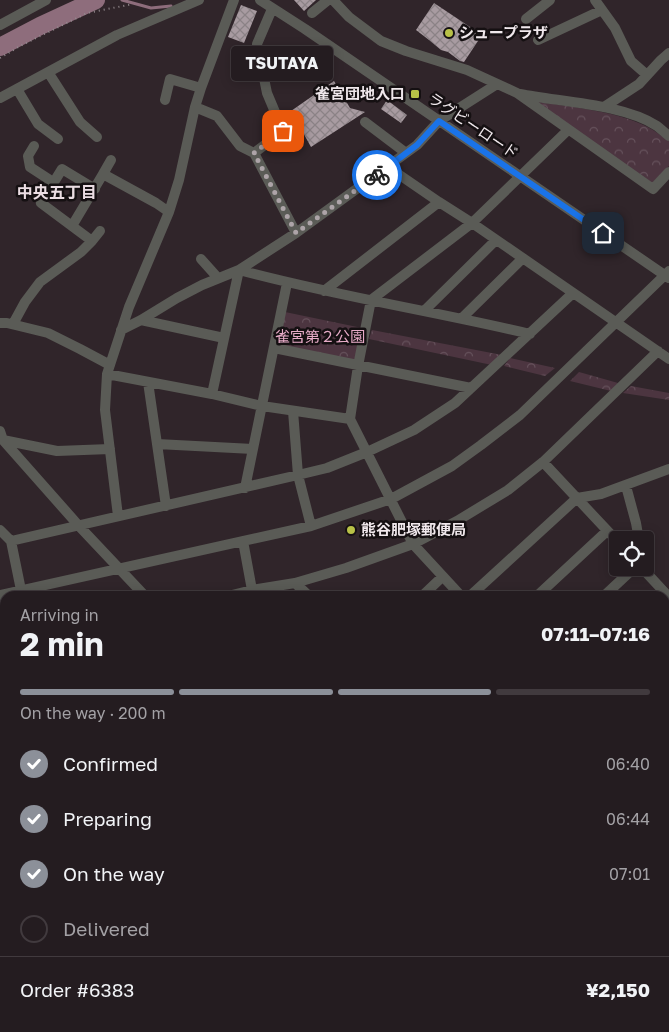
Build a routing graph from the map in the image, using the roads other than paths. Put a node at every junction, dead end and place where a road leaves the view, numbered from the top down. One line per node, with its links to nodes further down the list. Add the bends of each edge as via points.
1 (46, 0): 13 (street)
2 (199, 0): 16 (street, via 117,34)
3 (234, 0): 19 (street)
4 (260, 0): 9 (street, ラグビーロード)
5 (328, 0): 11 (street)
6 (332, 0): 18 (street, via 381,41 467,70)
7 (596, 0): 10 (street)
8 (548, 1): 12 (street)
9 (272, 8): 26 (street, ラグビーロード); 33 (street, via 257,44 267,92 283,131)
10 (602, 10): 14 (street); 17 (street, via 631,61)
11 (312, 13)
12 (526, 19)
13 (0, 25)
14 (538, 40)
15 (669, 53): 17 (street)
16 (48, 72): 20 (street); 30 (street, via 80,122)
17 (647, 75): 25 (street)
18 (497, 84): 21 (street); 26 (street)
19 (201, 88): 23 (street, via 170,79); 24 (street)
20 (16, 90): 22 (street); 31 (street, via 38,124)
21 (517, 93): 25 (street); 28 (street)
22 (1, 96)
23 (165, 100)
24 (196, 107): 33 (street, via 217,116 240,146); 43 (street)
25 (604, 107): 29 (street, via 633,115)
26 (439, 121): 34 (street); 39 (street, ラグビーロード)
27 (365, 122): 34 (street)
28 (568, 130): 37 (street, via 652,188); 39 (street)
29 (669, 136)
30 (97, 137)
31 (58, 139)
32 (34, 146): 40 (street, via 28,156 30,167)
33 (254, 153): 47 (street)
34 (406, 154): 36 (street)
35 (111, 160): 38 (street)
36 (388, 167): 42 (street); 47 (street)
37 (669, 172)
38 (104, 174): 41 (street); 43 (street)
39 (520, 176): 44 (street); 53 (street, ラグビーロード)
40 (53, 182): 41 (street, via 62,168); 45 (street, via 41,203)
41 (95, 189): 45 (street)
42 (439, 202): 44 (street); 56 (street)
43 (169, 212): 65 (street)
44 (472, 223): 48 (street); 58 (street)
45 (72, 226): 49 (street)
46 (100, 231): 49 (street)
47 (296, 233): 52 (street)
48 (496, 240): 50 (street); 59 (street)
49 (92, 241): 64 (street, via 40,282)
50 (523, 258): 57 (street); 60 (street)
51 (201, 259): 54 (street)
52 (239, 270): 54 (street); 55 (street); 67 (street)
53 (668, 275): 62 (street)
54 (218, 278): 61 (street)
55 (287, 283): 56 (street); 68 (street)
56 (324, 290): 58 (street)
57 (573, 292): 62 (street); 66 (street)
58 (370, 300): 59 (street); 71 (street)
59 (424, 311): 60 (street)
60 (462, 318): 66 (street)
61 (142, 320): 65 (street); 67 (street)
62 (616, 322): 69 (street); 90 (street, via 520,415 481,446 452,466)
63 (0, 323): 64 (street)
64 (13, 324): 72 (street, via 48,333)
65 (121, 330): 72 (street)
66 (530, 334): 74 (street)
67 (224, 338): 75 (street)
68 (274, 348): 71 (street); 76 (street)
69 (658, 351): 70 (street); 84 (street)
70 (669, 360)
71 (358, 366): 74 (street); 78 (street)
72 (108, 370): 73 (street); 82 (street, via 105,410)
73 (148, 382): 75 (street); 80 (street)
74 (471, 388): 83 (street, via 456,403 414,430)
75 (212, 394): 76 (street)
76 (262, 406): 77 (street); 81 (street)
77 (293, 411): 78 (street); 86 (street)
78 (350, 419): 83 (street)
79 (1, 439): 82 (street, via 57,451); 93 (street)
80 (157, 444): 81 (street); 91 (street)
81 (253, 448): 88 (street)
82 (110, 449): 92 (street)
83 (367, 452): 86 (street, via 327,468); 90 (street)
84 (543, 462): 89 (street); 100 (street, via 508,490)
85 (669, 468): 87 (street)
86 (298, 475): 88 (street); 94 (street)
87 (626, 486): 89 (street); 97 (street)
88 (245, 488): 91 (street)
89 (576, 498): 96 (street); 114 (street)
90 (391, 499): 94 (street); 100 (street)
91 (166, 506): 92 (street)
92 (118, 516): 93 (street)
93 (79, 526): 99 (street); 101 (street)
94 (311, 526): 98 (street)
95 (0, 530): 99 (street)
96 (607, 531): 115 (street)
97 (637, 531)
98 (243, 541): 101 (street); 106 (street)
99 (11, 542): 107 (street)
100 (414, 544): 104 (street); 105 (street)
101 (119, 568): 108 (street); 109 (street)
102 (625, 576): 116 (street)
103 (649, 576): 117 (street)
104 (442, 577): 112 (street); 113 (street)
105 (295, 583): 106 (street); 111 (street)
106 (252, 590): 110 (street)
107 (22, 591)
108 (30, 591)
109 (140, 591)
110 (248, 591)
111 (303, 591)
112 (427, 591)
113 (456, 591)
114 (475, 591)
115 (542, 591)
116 (609, 591)
117 (663, 591)

